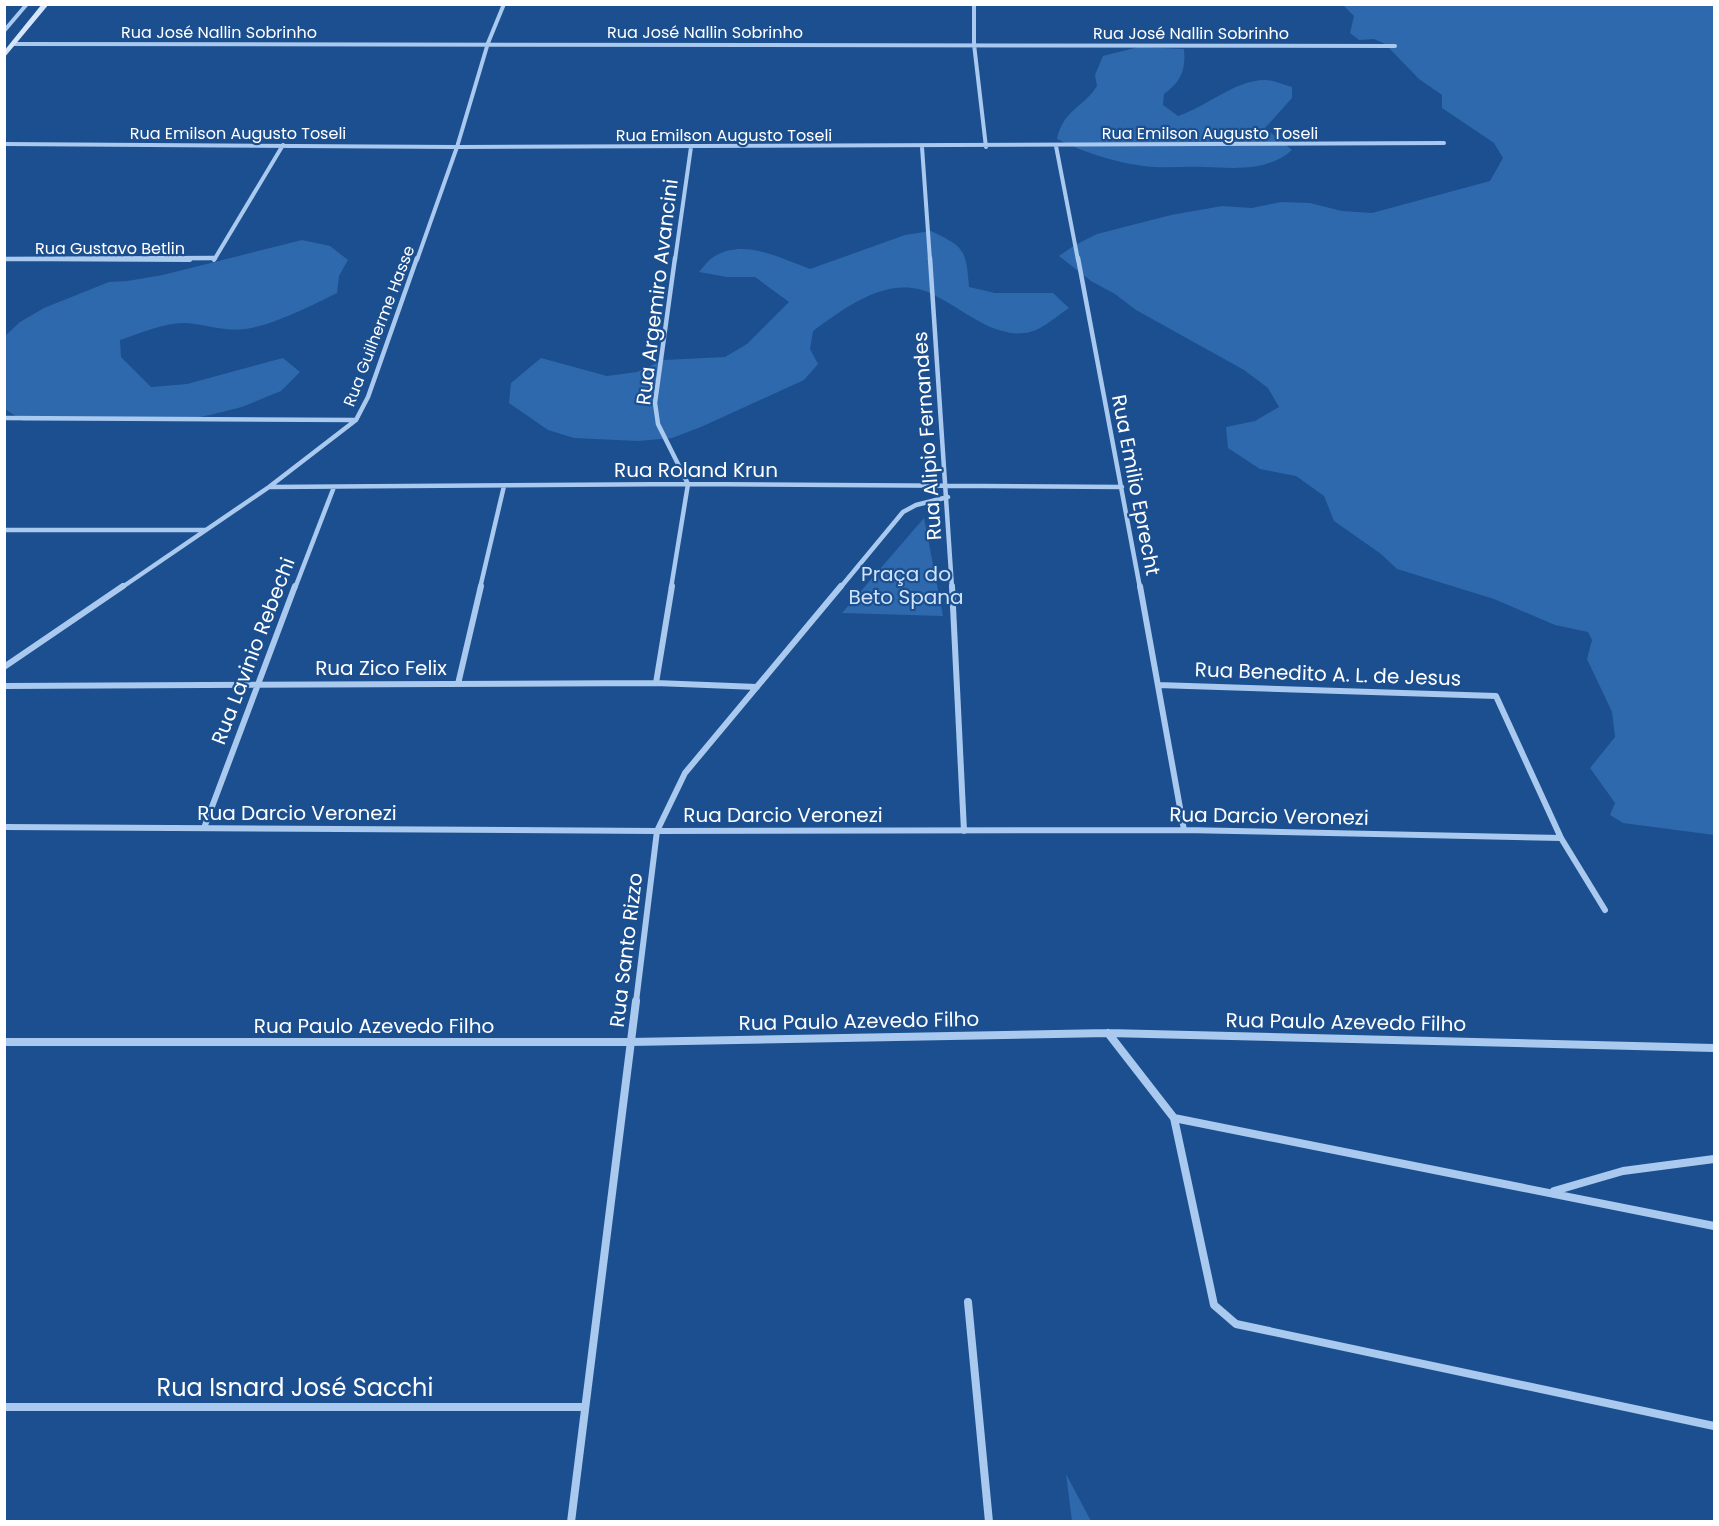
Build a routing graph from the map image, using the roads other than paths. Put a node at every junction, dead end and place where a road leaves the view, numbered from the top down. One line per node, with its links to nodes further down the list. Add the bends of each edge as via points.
1 (27, 4): 5 (street)
2 (46, 4): 7 (street)
3 (504, 4): 6 (street, Rua Guilherme Hasse)
4 (974, 4): 8 (street)
5 (4, 31)
6 (488, 43): 7 (street, Rua José Nallin Sobrinho); 8 (street, Rua José Nallin Sobrinho); 15 (street, Rua Guilherme Hasse)
7 (15, 44): 10 (street)
8 (974, 44): 9 (street, Rua José Nallin Sobrinho); 18 (street)
9 (1395, 46)
10 (4, 56)
11 (1444, 143): 14 (street, Rua Emilson Augusto Toseli)
12 (4, 144): 13 (street, Rua Emilson Augusto Toseli)
13 (283, 145): 15 (street, Rua Emilson Augusto Toseli); 19 (street, Rua Gustavo Betlin, via 214,260)
14 (1056, 146): 18 (street, Rua Emilson Augusto Toseli); 27 (street, Rua Emilio Eprecht)
15 (457, 147): 16 (street, Rua Emilson Augusto Toseli); 21 (street, Rua Guilherme Hasse, via 368,397)
16 (691, 147): 17 (street, Rua Emilson Augusto Toseli); 22 (street, Rua Argemiro Avancini, via 656,403 658,424)
17 (922, 147): 18 (street, Rua Emilson Augusto Toseli); 24 (street, Rua Alipio Fernandes)
18 (986, 147)
19 (4, 259)
20 (4, 418): 21 (street)
21 (356, 420): 25 (street, Rua Guilherme Hasse)
22 (688, 484): 23 (street, Rua Roland Krun); 24 (street, Rua Roland Krun); 32 (street)
23 (504, 486): 26 (street, Rua Roland Krun); 33 (street)
24 (947, 486): 27 (street, Rua Roland Krun); 28 (street, Rua Alipio Fernandes)
25 (269, 487): 26 (street, Rua Roland Krun); 30 (street, Rua Guilherme Hasse)
26 (334, 487): 35 (street, Rua Lavinio Rebechi)
27 (1122, 487): 36 (street, Rua Emilio Eprecht)
28 (948, 497): 37 (street, Rua Santo Rizzo, via 903,512); 42 (street, Rua Alipio Fernandes)
29 (4, 530): 30 (street)
30 (205, 530): 31 (street, Rua Guilherme Hasse)
31 (4, 667)
32 (656, 683): 33 (street, Rua Zico Felix); 37 (street, Rua Zico Felix)
33 (458, 684): 35 (street, Rua Zico Felix)
34 (4, 686): 35 (street, Rua Zico Felix)
35 (256, 686): 39 (street, Rua Lavinio Rebechi)
36 (1158, 686): 40 (street, Rua Emilio Eprecht); 43 (street, Rua Benedito A. L. de Jesus, via 1496,696)
37 (757, 687): 41 (street, Rua Santo Rizzo, via 685,773)
38 (4, 827): 39 (street, Rua Darcio Veronezi)
39 (204, 828): 41 (street, Rua Darcio Veronezi)
40 (1184, 830): 42 (street, Rua Darcio Veronezi); 43 (street, Rua Darcio Veronezi)
41 (657, 831): 42 (street, Rua Darcio Veronezi); 47 (street, Rua Santo Rizzo)
42 (964, 831)
43 (1561, 838): 44 (street)
44 (1605, 910)
45 (1108, 1033): 47 (street, Rua Paulo Azevedo Filho); 48 (street, Rua Paulo Azevedo Filho); 49 (street)
46 (4, 1042): 47 (street, Rua Paulo Azevedo Filho)
47 (631, 1042): 55 (street, Rua Santo Rizzo)
48 (1714, 1048)
49 (1174, 1119): 51 (street); 56 (street, via 1214,1305 1236,1324)
50 (1714, 1159): 51 (street, via 1623,1172)
51 (1551, 1192): 52 (street)
52 (1714, 1226)
53 (968, 1302): 58 (street)
54 (4, 1407): 55 (street, Rua Isnard José Sacchi)
55 (585, 1407): 57 (street, Rua Santo Rizzo)
56 (1714, 1426)
57 (571, 1521)
58 (989, 1521)

